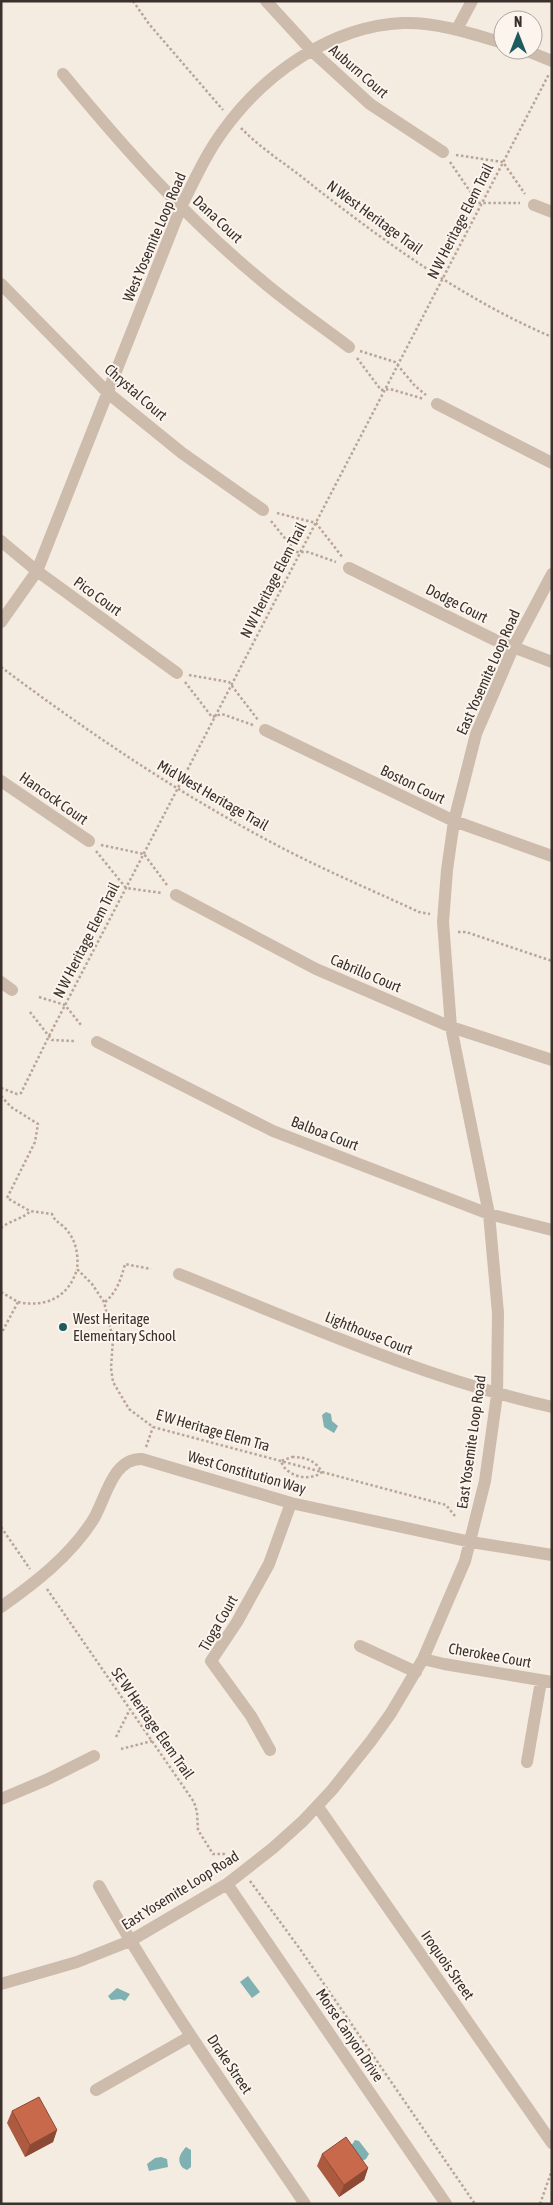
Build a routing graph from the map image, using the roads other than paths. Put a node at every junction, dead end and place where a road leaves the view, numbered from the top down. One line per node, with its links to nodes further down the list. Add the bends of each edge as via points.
1 (266, 1): 5 (street, Auburn Court)
2 (472, 1): 3 (street)
3 (457, 29): 4 (street, West Yosemite Loop Road); 5 (street, West Yosemite Loop Road, via 402,23 354,32)
4 (493, 40)
5 (311, 50): 7 (street, Auburn Court, via 370,104); 9 (street, West Yosemite Loop Road, via 274,77 232,119 209,152)
6 (63, 74): 9 (street, Dana Court, via 117,141)
7 (443, 152)
8 (534, 205): 10 (street)
9 (181, 207): 12 (street, Dana Court, via 261,281); 13 (street, West Yosemite Loop Road)
10 (552, 212)
11 (1, 284): 13 (street, Chrystal Court)
12 (349, 347)
13 (108, 393): 16 (street, Chrystal Court, via 182,453); 19 (street, West Yosemite Loop Road)
14 (437, 404): 15 (street)
15 (552, 463)
16 (263, 510)
17 (1, 541): 19 (street, Pico Court)
18 (349, 568): 22 (street, Dodge Court)
19 (37, 571): 21 (street, West Yosemite Loop Road); 24 (street, Pico Court)
20 (552, 574): 22 (street, East Yosemite Loop Road)
21 (1, 622)
22 (513, 648): 23 (street, Dodge Court); 27 (street, East Yosemite Loop Road, via 476,734)
23 (552, 662)
24 (177, 673)
25 (265, 730): 27 (street, Boston Court)
26 (1, 780): 28 (street, Hancock Court)
27 (454, 822): 29 (street, Boston Court); 31 (street, East Yosemite Loop Road, via 443,922)
28 (88, 841)
29 (552, 856)
30 (176, 895): 31 (street, Cabrillo Court, via 316,969)
31 (452, 1027): 33 (street, Cabrillo Court); 34 (street, East Yosemite Loop Road)
32 (97, 1042): 34 (street, Balboa Court, via 273,1130)
33 (552, 1060)
34 (488, 1214): 35 (street, Balboa Court); 37 (street, East Yosemite Loop Road, via 498,1313)
35 (552, 1230)
36 (179, 1274): 37 (street, Lighthouse Court, via 411,1367)
37 (497, 1394): 38 (street, Lighthouse Court); 40 (street, East Yosemite Loop Road, via 485,1481)
38 (552, 1407)
39 (291, 1503): 40 (street, West Constitution Way); 42 (street, West Constitution Way, via 134,1458 122,1464 93,1520 78,1541 58,1562); 47 (street, Tioga Court, via 269,1564 238,1622 211,1661 251,1716)
40 (470, 1542): 41 (street, West Constitution Way); 44 (street, East Yosemite Loop Road)
41 (552, 1555)
42 (1, 1607)
43 (360, 1646): 45 (street)
44 (423, 1659): 45 (street, East Yosemite Loop Road); 46 (street, Cherokee Court)
45 (416, 1672): 51 (street, East Yosemite Loop Road, via 371,1741)
46 (546, 1681): 49 (street)
47 (270, 1750)
48 (94, 1756): 50 (street)
49 (527, 1762)
50 (1, 1799)
51 (318, 1807): 52 (street, East Yosemite Loop Road); 58 (street, Iroquois Street)
52 (227, 1884): 54 (street, East Yosemite Loop Road); 60 (street, Morse Canyon Drive)
53 (100, 1886): 54 (street, Drake Street)
54 (130, 1941): 55 (street, East Yosemite Loop Road, via 76,1962); 56 (street, Drake Street)
55 (1, 1984)
56 (191, 2036): 57 (street); 59 (street, Drake Street)
57 (96, 2090)
58 (552, 2142)
59 (305, 2204)
60 (446, 2204)

